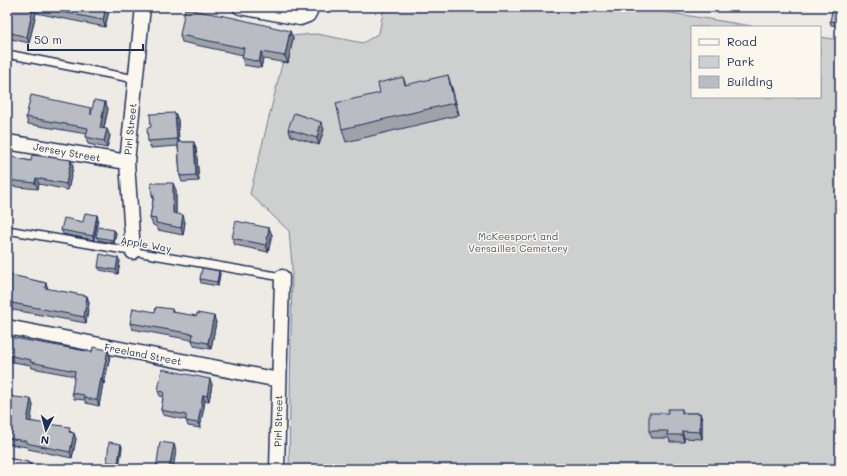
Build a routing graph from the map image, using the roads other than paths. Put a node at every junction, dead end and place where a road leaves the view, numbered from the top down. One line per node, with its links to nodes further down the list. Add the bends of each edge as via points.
1 (143, 7): 5 (street, Pirl Street)
2 (240, 7): 3 (street, via 300,18 308,14)
3 (312, 7)
4 (7, 54): 5 (lane)
5 (135, 79): 7 (street, Pirl Street)
6 (7, 142): 7 (street, Jersey Street)
7 (127, 162): 9 (street, Pirl Street)
8 (7, 230): 9 (lane, Apple Way)
9 (133, 252): 10 (lane, Apple Way)
10 (282, 277): 12 (street, Pirl Street)
11 (7, 327): 12 (street, Freeland Street)
12 (279, 380): 15 (street, Pirl Street)
13 (7, 466): 14 (street)
14 (24, 469)
15 (277, 469)

